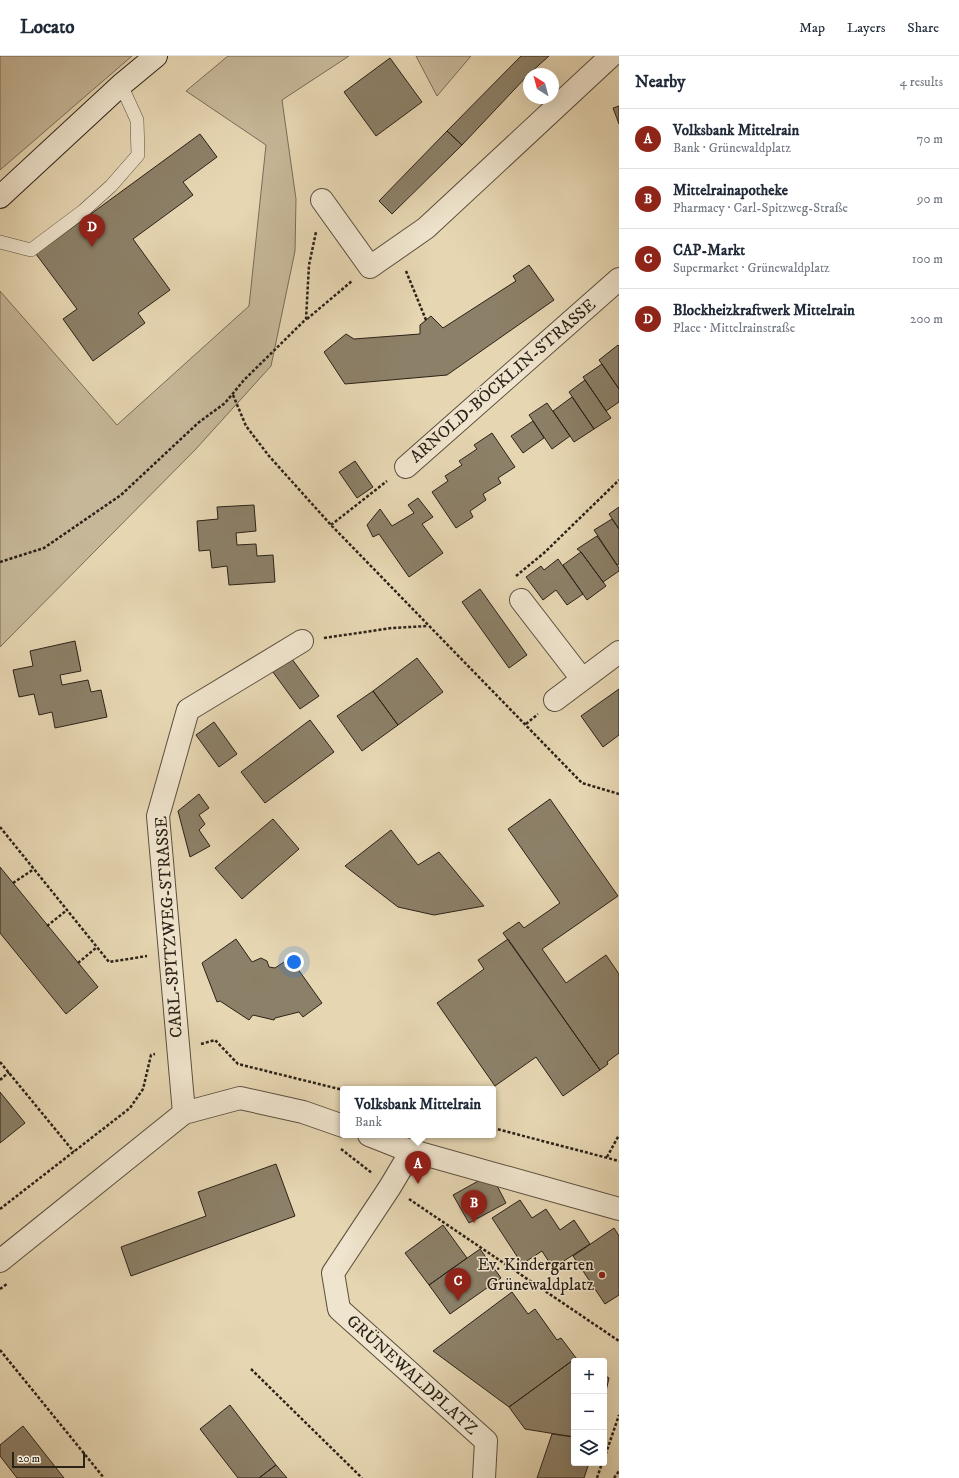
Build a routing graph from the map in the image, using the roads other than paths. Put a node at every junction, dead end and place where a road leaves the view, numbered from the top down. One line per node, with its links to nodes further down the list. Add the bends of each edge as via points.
1 (156, 56): 3 (street)
2 (611, 56): 5 (street, via 426,228 370,267)
3 (121, 85): 4 (street); 6 (lane, via 137,120 138,156 112,186 31,250)
4 (0, 197)
5 (322, 200)
6 (0, 242)
7 (619, 279): 8 (street, ARNOLD-BÖCKLIN-STRASSE)
8 (406, 467)
9 (521, 600): 12 (street)
10 (302, 641): 14 (street, CARL-SPITZWEG-STRASSE, via 188,710 158,816)
11 (619, 652): 12 (street)
12 (582, 679): 13 (street)
13 (555, 700)
14 (184, 1113): 15 (street, via 240,1098 303,1112); 19 (street)
15 (340, 1136)
16 (378, 1138): 17 (street)
17 (412, 1150): 18 (street); 20 (street, GRÜNEWALDPLATZ, via 333,1273 339,1309 486,1441)
18 (619, 1209)
19 (0, 1261)
20 (484, 1478)

